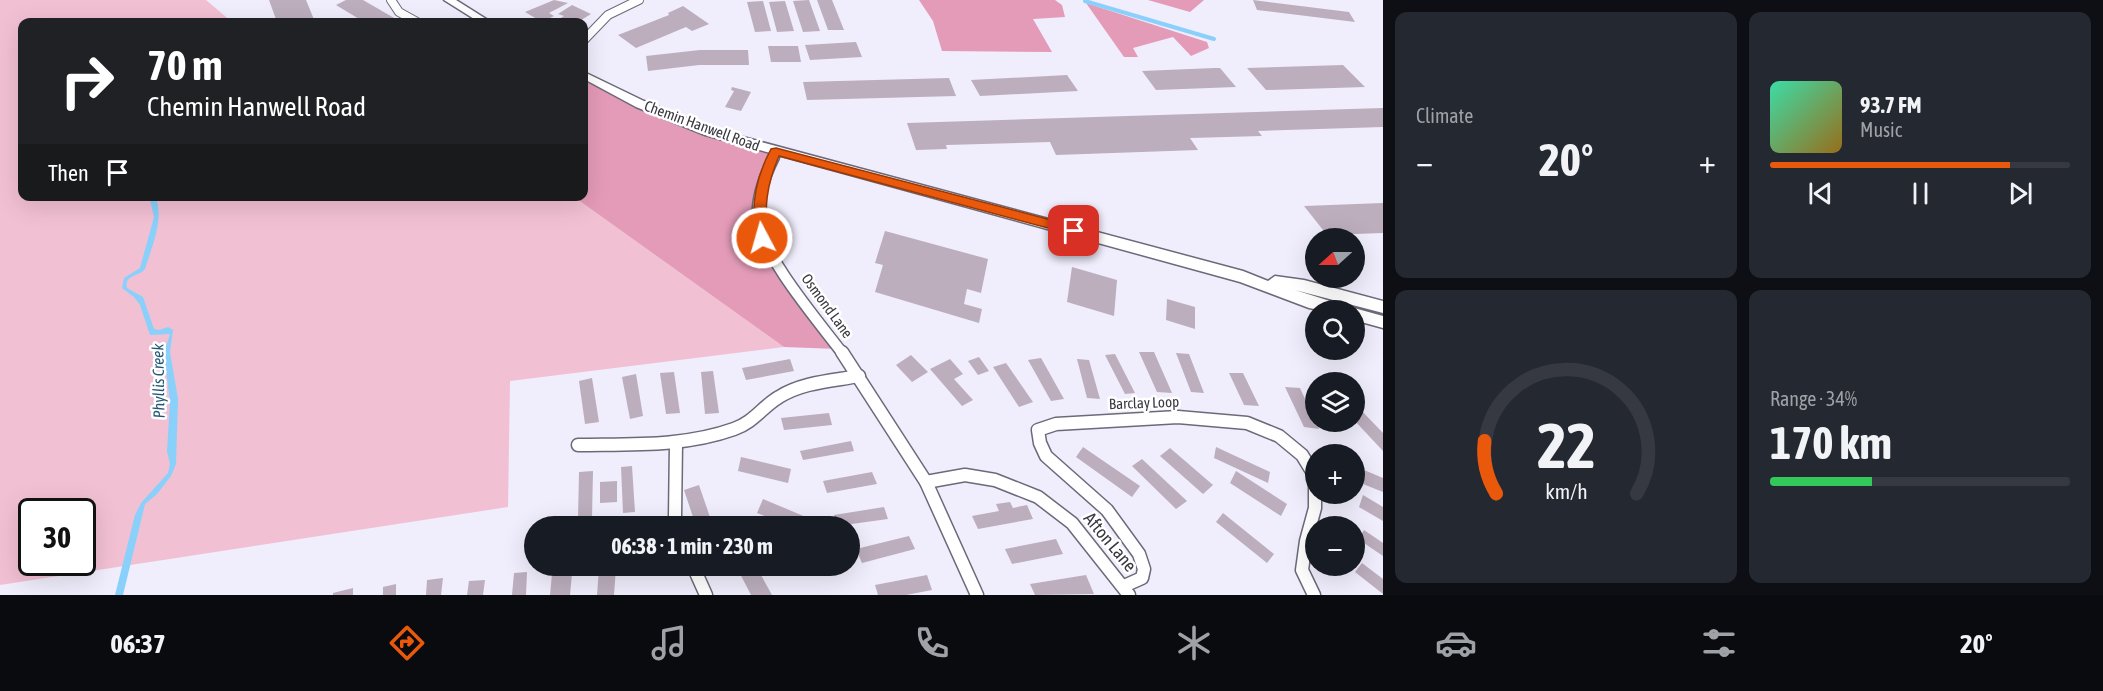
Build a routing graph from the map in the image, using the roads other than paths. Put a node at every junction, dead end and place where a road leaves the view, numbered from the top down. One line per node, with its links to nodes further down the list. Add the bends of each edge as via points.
1 (391, 0): 4 (street, via 399,12)
2 (449, 0): 5 (main road)
3 (639, 0): 6 (street, via 608,15)
4 (410, 18)
5 (479, 18)
6 (588, 36)
7 (588, 77): 8 (main road, Chemin Hanwell Road, via 640,104 709,132)
8 (776, 152): 9 (main road, Chemin Hanwell Road); 14 (street, Osmond Lane, via 761,195 758,218 762,238)
9 (1243, 277): 10 (main road, Chemin Hanwell Road); 11 (main road, Chemin Hanwell Road, via 1304,286)
10 (1305, 300)
11 (1383, 308)
12 (1365, 317): 13 (main road)
13 (1383, 322)
14 (859, 376): 15 (street, via 806,385 777,398 753,420 734,429); 17 (street, Osmond Lane)
15 (676, 442): 16 (street); 18 (street)
16 (578, 446)
17 (926, 482): 20 (street, Afton Lane, via 965,475 994,480 1038,497 1072,523); 22 (street, Osmond Lane)
18 (675, 516)
19 (697, 576): 21 (street)
20 (1127, 590): 23 (street, Barclay Loop, via 1142,578 1144,569 1139,554 1107,510 1046,456 1038,430 1056,424 1178,417 1247,423 1279,436 1302,455 1315,476 1315,508 1302,570)
21 (706, 595)
22 (977, 595)
23 (1314, 595)

